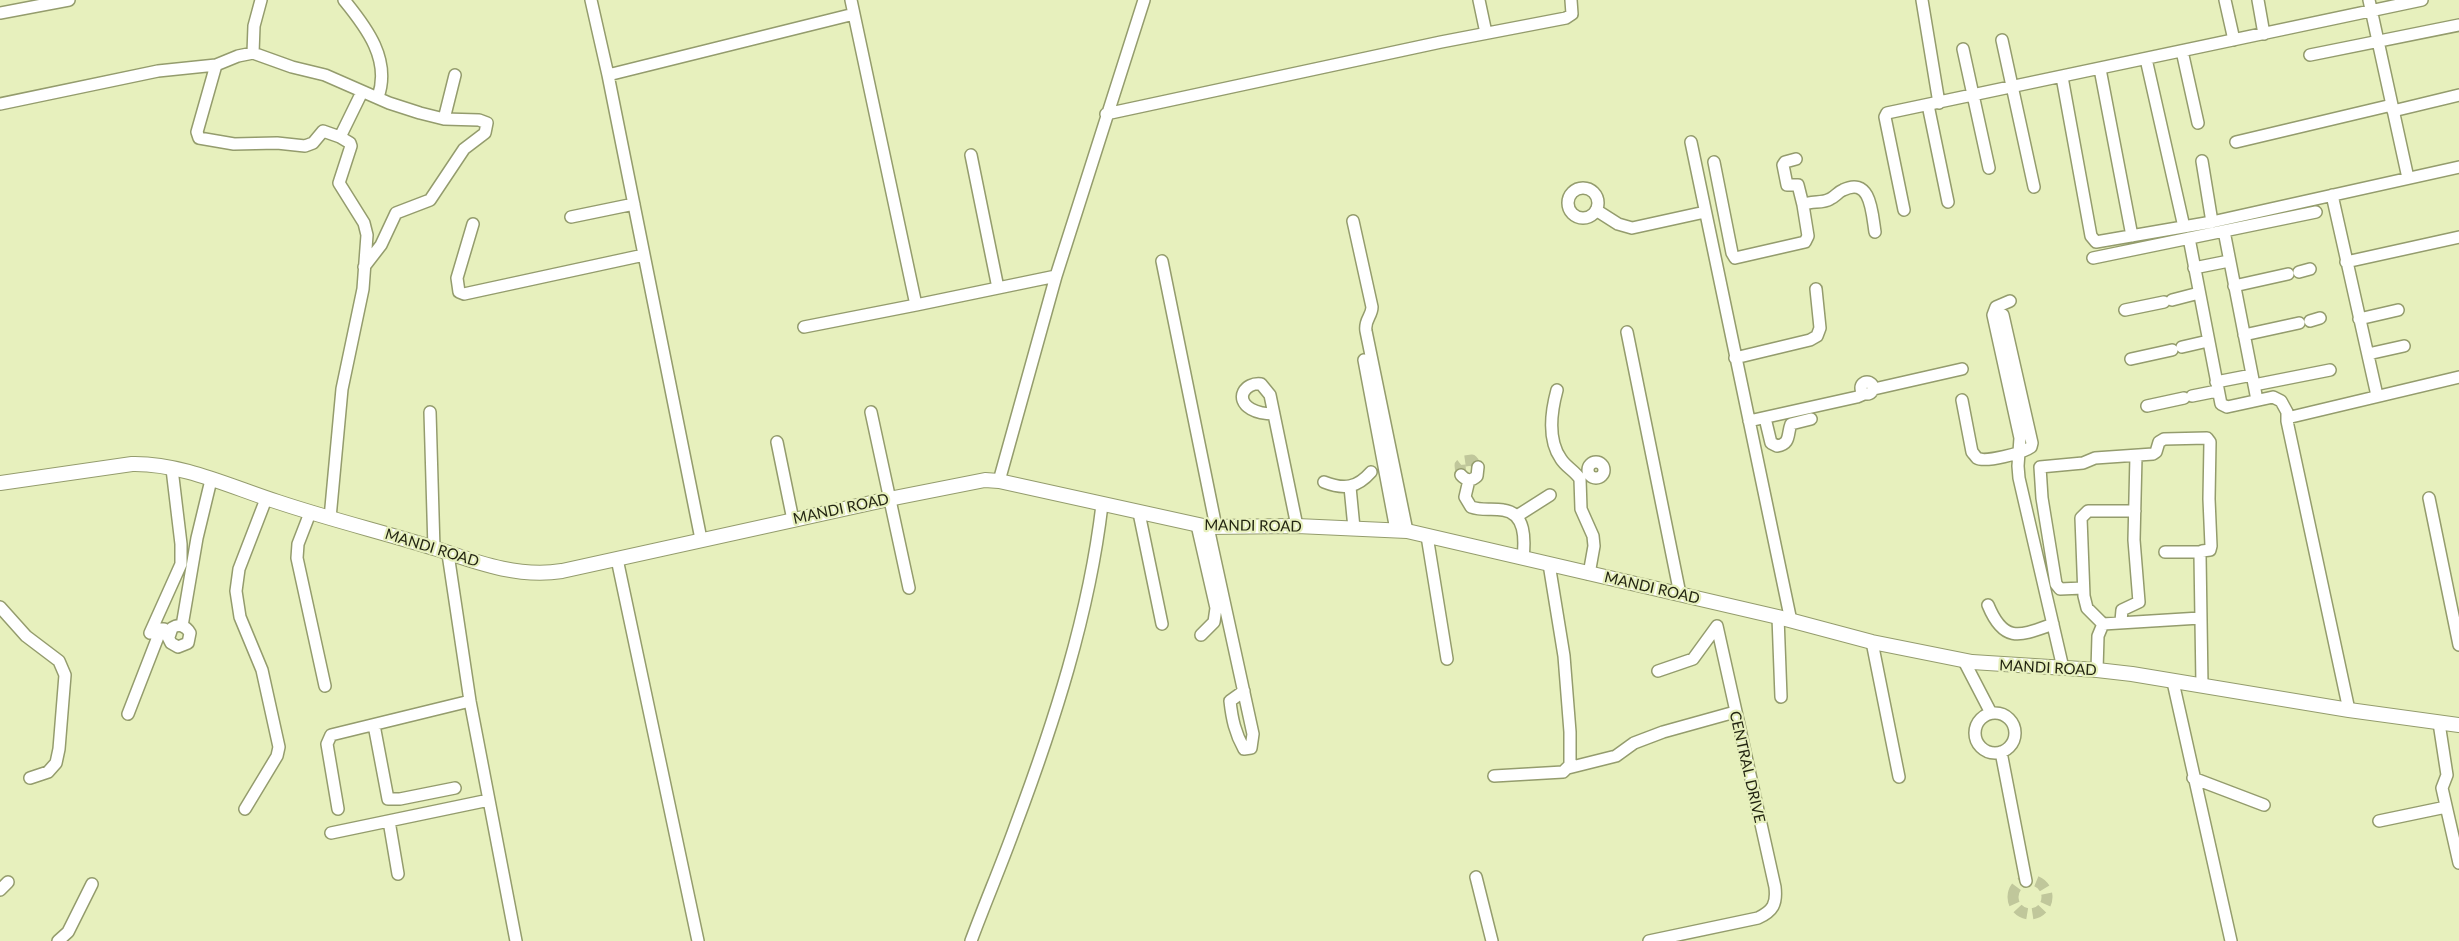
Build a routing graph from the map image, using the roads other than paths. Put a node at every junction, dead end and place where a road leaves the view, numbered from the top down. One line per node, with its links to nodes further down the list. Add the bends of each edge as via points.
1 (69, 0): 13 (street)
2 (261, 0): 25 (street, via 254,26)
3 (344, 0): 37 (street, via 381,58 383,76)
4 (591, 0): 31 (street)
5 (851, 0): 16 (street)
6 (1144, 0): 41 (street)
7 (1479, 0): 18 (street)
8 (1571, 0): 18 (street, via 1572,14 1569,17)
9 (1922, 0): 39 (street)
10 (2226, 0): 21 (street)
11 (2259, 0): 19 (street)
12 (2422, 0): 14 (street)
13 (34, 3): 15 (street)
14 (2370, 5): 19 (street); 22 (street)
15 (0, 13)
16 (854, 14): 31 (street); 89 (street)
17 (2459, 25): 22 (street)
18 (1486, 33): 41 (street)
19 (2264, 34): 21 (street)
20 (2002, 40): 33 (street)
21 (2234, 40): 24 (street)
22 (2378, 41): 26 (street); 40 (street)
23 (1963, 49): 36 (street)
24 (2182, 51): 27 (street); 43 (street)
25 (253, 53): 28 (street); 34 (street, via 325,75)
26 (2310, 55)
27 (2146, 59): 29 (street); 69 (street)
28 (216, 66): 38 (street, via 158,71); 44 (street, via 197,132 199,138 234,144 304,146 313,144 323,131)
29 (2100, 69): 32 (street); 72 (street)
30 (455, 75): 42 (street)
31 (608, 75): 59 (street)
32 (2062, 77): 33 (street); 72 (street, via 2093,240)
33 (2012, 88): 36 (street); 54 (street)
34 (362, 92): 37 (street); 44 (street)
35 (2459, 94): 40 (street)
36 (1973, 96): 39 (street); 52 (street)
37 (378, 97): 42 (street)
38 (0, 104)
39 (1934, 104): 58 (street); 62 (street, via 1886,115)
40 (2392, 108): 46 (street); 53 (street)
41 (1106, 114): 83 (street)
42 (444, 119): 80 (street, via 479,120 487,123 488,127 462,152 430,200 396,213 382,245)
43 (2198, 123)
44 (340, 137): 80 (street, via 351,146 339,183 366,226)
45 (1691, 142): 56 (street)
46 (2236, 142)
47 (971, 155): 85 (street)
48 (1796, 159): 60 (street, via 1784,163 1784,171 1787,185 1798,184)
49 (2202, 161): 67 (street)
50 (1714, 162): 55 (street)
51 (2459, 167): 53 (street)
52 (1989, 168)
53 (2408, 178): 57 (street)
54 (2034, 187)
55 (1719, 188): 56 (street); 60 (street, via 1735,258 1805,242 1808,236)
56 (1701, 192): 63 (street)
57 (2332, 195): 67 (street); 79 (street)
58 (1948, 202)
59 (634, 204): 65 (street); 75 (street)
60 (1803, 205): 71 (street, via 1828,200 1844,189 1859,186 1868,197)
61 (1596, 210): 63 (street, via 1618,224 1632,228)
62 (1904, 210)
63 (1705, 212): 101 (street)
64 (2316, 212): 70 (street)
65 (571, 217)
66 (1353, 221): 147 (street, via 1372,307 1365,323 1366,331)
67 (2212, 222): 69 (street)
68 (473, 224): 75 (street, via 457,278 459,292 464,294)
69 (2184, 227): 72 (street)
70 (2224, 231): 74 (street); 78 (street)
71 (1875, 232)
72 (2132, 236)
73 (2459, 237): 79 (street)
74 (2189, 238): 76 (street); 81 (street)
75 (644, 255): 149 (street)
76 (2093, 258)
77 (1162, 261): 144 (street)
78 (2230, 261): 81 (street); 84 (street)
79 (2346, 262): 93 (street)
80 (364, 267): 142 (street, via 357,325 343,380)
81 (2194, 268): 87 (street)
82 (2299, 272): 84 (street)
83 (1056, 276): 85 (street); 129 (street)
84 (2234, 286): 97 (street)
85 (998, 288): 89 (street)
86 (1816, 289): 101 (street, via 1820,328 1817,336)
87 (2199, 293): 90 (street); 98 (street)
88 (2010, 301): 123 (street, via 1999,304 1993,311 2020,438)
89 (916, 305): 95 (street)
90 (2125, 310)
91 (2398, 310): 93 (street)
92 (2003, 315): 123 (street, via 2032,443)
93 (2359, 319): 100 (street)
94 (2310, 321): 97 (street)
95 (804, 328)
96 (1627, 332): 160 (street)
97 (2244, 335): 107 (street)
98 (2208, 341): 102 (street); 109 (street)
99 (2404, 346): 100 (street)
100 (2368, 354): 111 (street)
101 (1735, 358): 121 (street)
102 (2131, 359)
103 (1364, 360): 147 (street)
104 (1962, 369): 119 (street)
105 (2330, 370): 107 (street)
106 (2459, 378): 118 (street)
107 (2253, 380): 109 (street); 113 (street)
108 (2402, 384): 111 (street)
109 (2217, 386): 113 (street, via 2224,406); 114 (street, via 2188,397)
110 (1557, 390): 157 (street, via 1551,415 1553,438 1561,459 1585,477 1581,509 1594,546)
111 (2376, 391): 118 (street, via 2295,408)
112 (1962, 400): 123 (street, via 1972,452 1977,458)
113 (2257, 400): 118 (street, via 2278,398)
114 (2147, 406)
115 (430, 412): 150 (street)
116 (871, 412): 136 (street)
117 (1274, 414): 145 (street)
118 (2287, 415): 186 (street)
119 (1765, 418): 120 (street, via 1771,443 1777,446 1788,441 1791,424); 121 (street)
120 (1811, 419)
121 (1749, 421): 164 (street)
122 (777, 442): 143 (street)
123 (2020, 453): 167 (street, via 2020,478)
124 (2136, 456): 138 (street); 152 (street, via 2156,453 2159,442 2164,439 2208,439 2212,546 2209,551); 159 (street, via 2040,467 2056,584 2060,589)
125 (1478, 467): 141 (street, via 1477,476 1465,478 1465,497 1471,508 1504,510)
126 (172, 469): 128 (street, MANDI ROAD); 131 (street, MANDI ROAD, via 132,464); 170 (street, via 181,564)
127 (1371, 472): 132 (street)
128 (211, 480): 135 (street, MANDI ROAD); 169 (street)
129 (998, 481): 136 (street, MANDI ROAD, via 986,480); 137 (street, MANDI ROAD)
130 (1324, 482): 132 (street)
131 (0, 483)
132 (1350, 487): 146 (street)
133 (1550, 495): 141 (street)
134 (2429, 498): 174 (street)
135 (266, 499): 139 (street, MANDI ROAD); 203 (street, via 239,569 236,591 240,617 262,670 278,747 277,756)
136 (889, 499): 143 (street, MANDI ROAD); 158 (street)
137 (1102, 505): 140 (street, MANDI ROAD); 217 (street, via 1087,596 1054,717)
138 (2135, 511): 159 (street, via 2088,511 2082,515); 165 (street, via 2139,602 2122,610)
139 (310, 513): 142 (street, MANDI ROAD); 182 (street, via 298,544 297,558)
140 (1139, 513): 144 (street, MANDI ROAD); 166 (street)
141 (1517, 516): 154 (street, via 1524,530)
142 (330, 518): 150 (street, MANDI ROAD)
143 (793, 520): 149 (street, MANDI ROAD)
144 (1207, 526): 145 (street, MANDI ROAD); 171 (street, via 1216,608 1214,622); 183 (street)
145 (1297, 526): 146 (street, MANDI ROAD)
146 (1354, 528): 147 (street, MANDI ROAD)
147 (1401, 531): 148 (street, MANDI ROAD)
148 (1427, 536): 154 (street, MANDI ROAD); 175 (street)
149 (701, 539): 155 (street, MANDI ROAD)
150 (434, 549): 153 (street, MANDI ROAD)
151 (2165, 552): 152 (street)
152 (2201, 552): 163 (street)
153 (448, 554): 155 (street, MANDI ROAD, via 511,572 528,573 562,571); 185 (street)
154 (1523, 558): 156 (street, MANDI ROAD)
155 (617, 559): 216 (street)
156 (1549, 564): 157 (street, MANDI ROAD); 194 (street, via 1566,669 1570,732)
157 (1589, 574): 160 (street, MANDI ROAD)
158 (910, 588)
159 (2083, 588): 168 (street, via 2087,608)
160 (1680, 594): 164 (street, MANDI ROAD)
161 (1988, 605): 167 (street, via 1997,624 2013,635)
162 (0, 607): 197 (street, via 26,636 59,661 65,675 56,763 48,772)
163 (2200, 618): 165 (street); 181 (street)
164 (1784, 619): 173 (street, MANDI ROAD); 184 (street)
165 (2121, 621): 168 (street)
166 (1162, 624)
167 (2053, 624): 177 (street)
168 (2103, 624): 178 (street, via 2098,636)
169 (182, 626): 172 (street, via 172,628); 172 (street, via 190,633 188,644 178,647 171,644)
170 (150, 633)
171 (1201, 635)
172 (169, 637): 189 (street, via 161,629)
173 (1872, 642): 176 (street, MANDI ROAD); 196 (street)
174 (2459, 645)
175 (1447, 659)
176 (1964, 661): 177 (street, MANDI ROAD); 188 (street)
177 (2063, 668): 178 (street, MANDI ROAD)
178 (2097, 670): 180 (street, MANDI ROAD)
179 (1658, 671): 187 (street, CENTRAL DRIVE, via 1693,658 1716,626)
180 (2172, 682): 181 (street, MANDI ROAD); 198 (street)
181 (2202, 685): 186 (street, MANDI ROAD)
182 (325, 686)
183 (1244, 691)
184 (1781, 697)
185 (470, 701): 191 (street); 200 (street)
186 (2349, 710): 190 (street, MANDI ROAD)
187 (1735, 712): 194 (street, via 1656,734 1634,743 1616,756); 213 (street, CENTRAL DRIVE, via 1775,888 1773,908 1758,918)
188 (1991, 713): 193 (street, via 2009,718 2015,728 2011,746); 193 (street, via 1980,720 1976,738 1982,749)
189 (128, 714)
190 (2439, 723): 192 (street, MANDI ROAD); 202 (street, via 2447,774 2442,788)
191 (374, 725): 199 (street, via 388,799); 204 (street, via 338,732 331,735 327,744)
192 (2459, 725)
193 (2001, 752): 211 (street)
194 (1568, 768): 195 (street, via 1551,774)
195 (1494, 776)
196 (1899, 777)
197 (30, 778)
198 (2193, 778): 201 (street); 220 (street)
199 (455, 788)
200 (489, 800): 205 (street); 215 (street)
201 (2264, 805)
202 (2446, 807): 206 (street); 208 (street)
203 (245, 809)
204 (338, 809)
205 (389, 821): 207 (street); 209 (street)
206 (2379, 821)
207 (331, 833)
208 (2459, 862)
209 (398, 874)
210 (1476, 877): 218 (street)
211 (2026, 880)
212 (92, 884): 214 (street, via 68,932)
213 (1671, 939): 219 (street)
214 (58, 941)
215 (516, 941)
216 (698, 941)
217 (971, 941)
218 (1492, 941)
219 (1649, 941)
220 (2231, 941)

